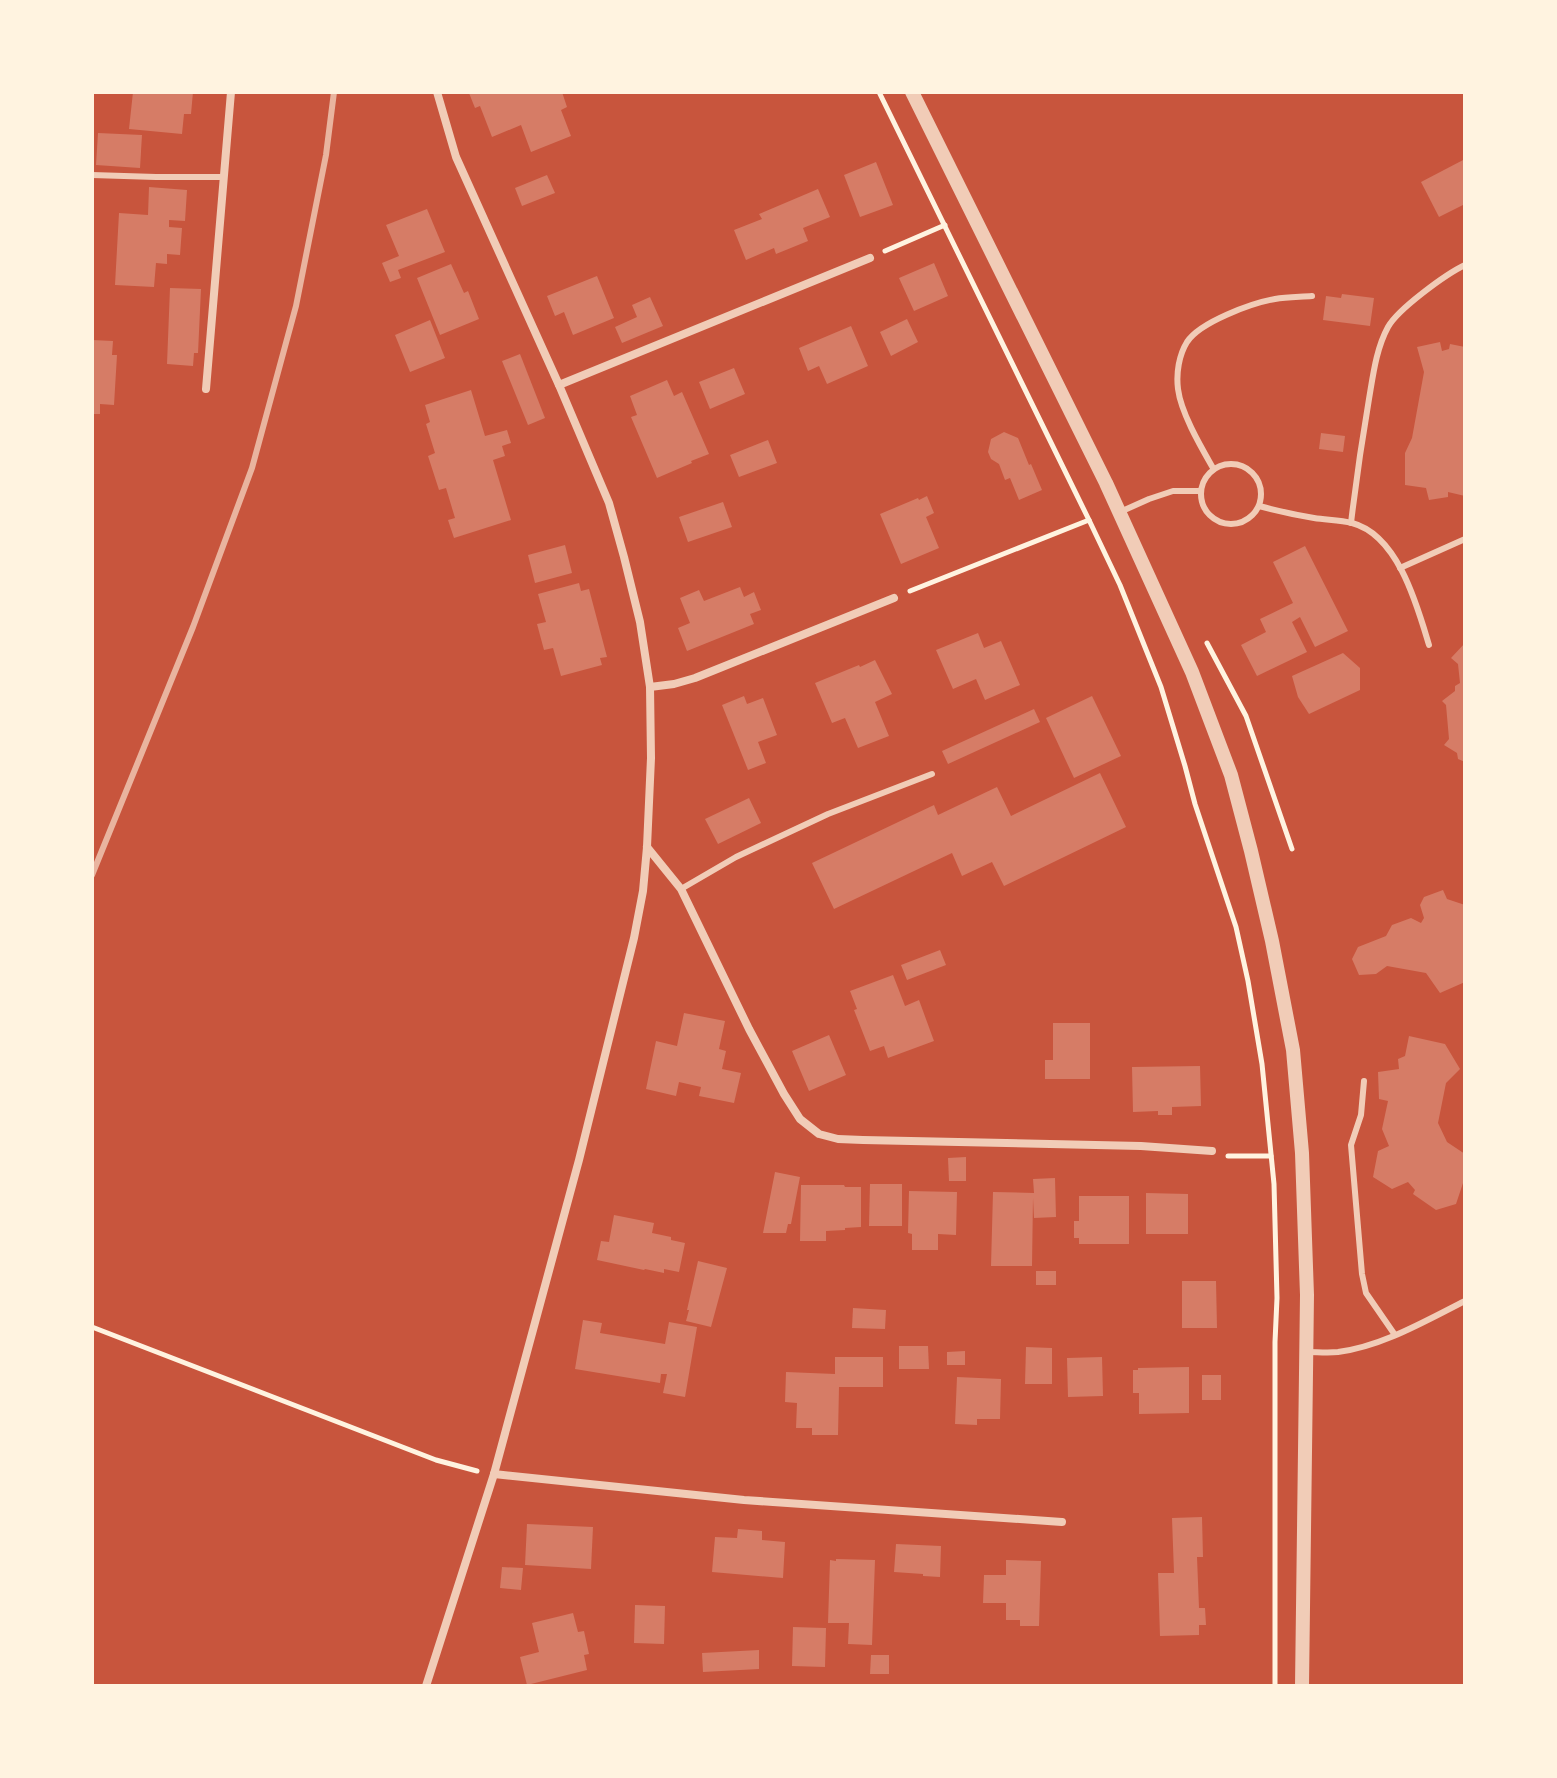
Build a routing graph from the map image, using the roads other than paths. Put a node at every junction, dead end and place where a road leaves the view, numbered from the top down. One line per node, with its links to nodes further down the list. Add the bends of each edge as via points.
1 (231, 92): 5 (street)
2 (437, 92): 9 (street, via 456,157)
3 (912, 92): 14 (street)
4 (92, 175): 5 (lane)
5 (223, 177): 10 (street)
6 (870, 258): 9 (street)
7 (1465, 265): 15 (lane, via 1416,298 1388,326 1376,361)
8 (1312, 296): 11 (lane, via 1244,306 1189,339 1178,361 1178,390)
9 (559, 385): 20 (street, via 609,503 640,622)
10 (206, 389)
11 (1213, 468): 12 (lane); 13 (lane, via 1226,463 1251,470 1262,493)
12 (1200, 491): 13 (lane, via 1208,514 1218,521 1242,523); 14 (lane, via 1173,491)
13 (1259, 506): 15 (lane)
14 (1119, 512): 28 (street, via 1192,672 1231,775 1272,941 1293,1050 1302,1153)
15 (1351, 523): 17 (lane, via 1375,535)
16 (1465, 539): 17 (lane)
17 (1400, 568): 19 (lane)
18 (894, 598): 20 (street, via 695,678)
19 (1429, 645)
20 (650, 687): 22 (street)
21 (932, 774): 23 (lane, via 828,814)
22 (647, 847): 23 (street); 29 (street, via 634,938)
23 (681, 889): 25 (street, via 784,1094 800,1119 819,1134 838,1139)
24 (1364, 1081): 27 (lane, via 1351,1145 1362,1274 1366,1293)
25 (1212, 1151)
26 (1465, 1301): 27 (lane)
27 (1395, 1335): 28 (lane, via 1337,1352)
28 (1307, 1352): 32 (street)
29 (494, 1474): 30 (street, via 744,1500); 31 (street)
30 (1062, 1522)
31 (426, 1686)
32 (1302, 1686)

